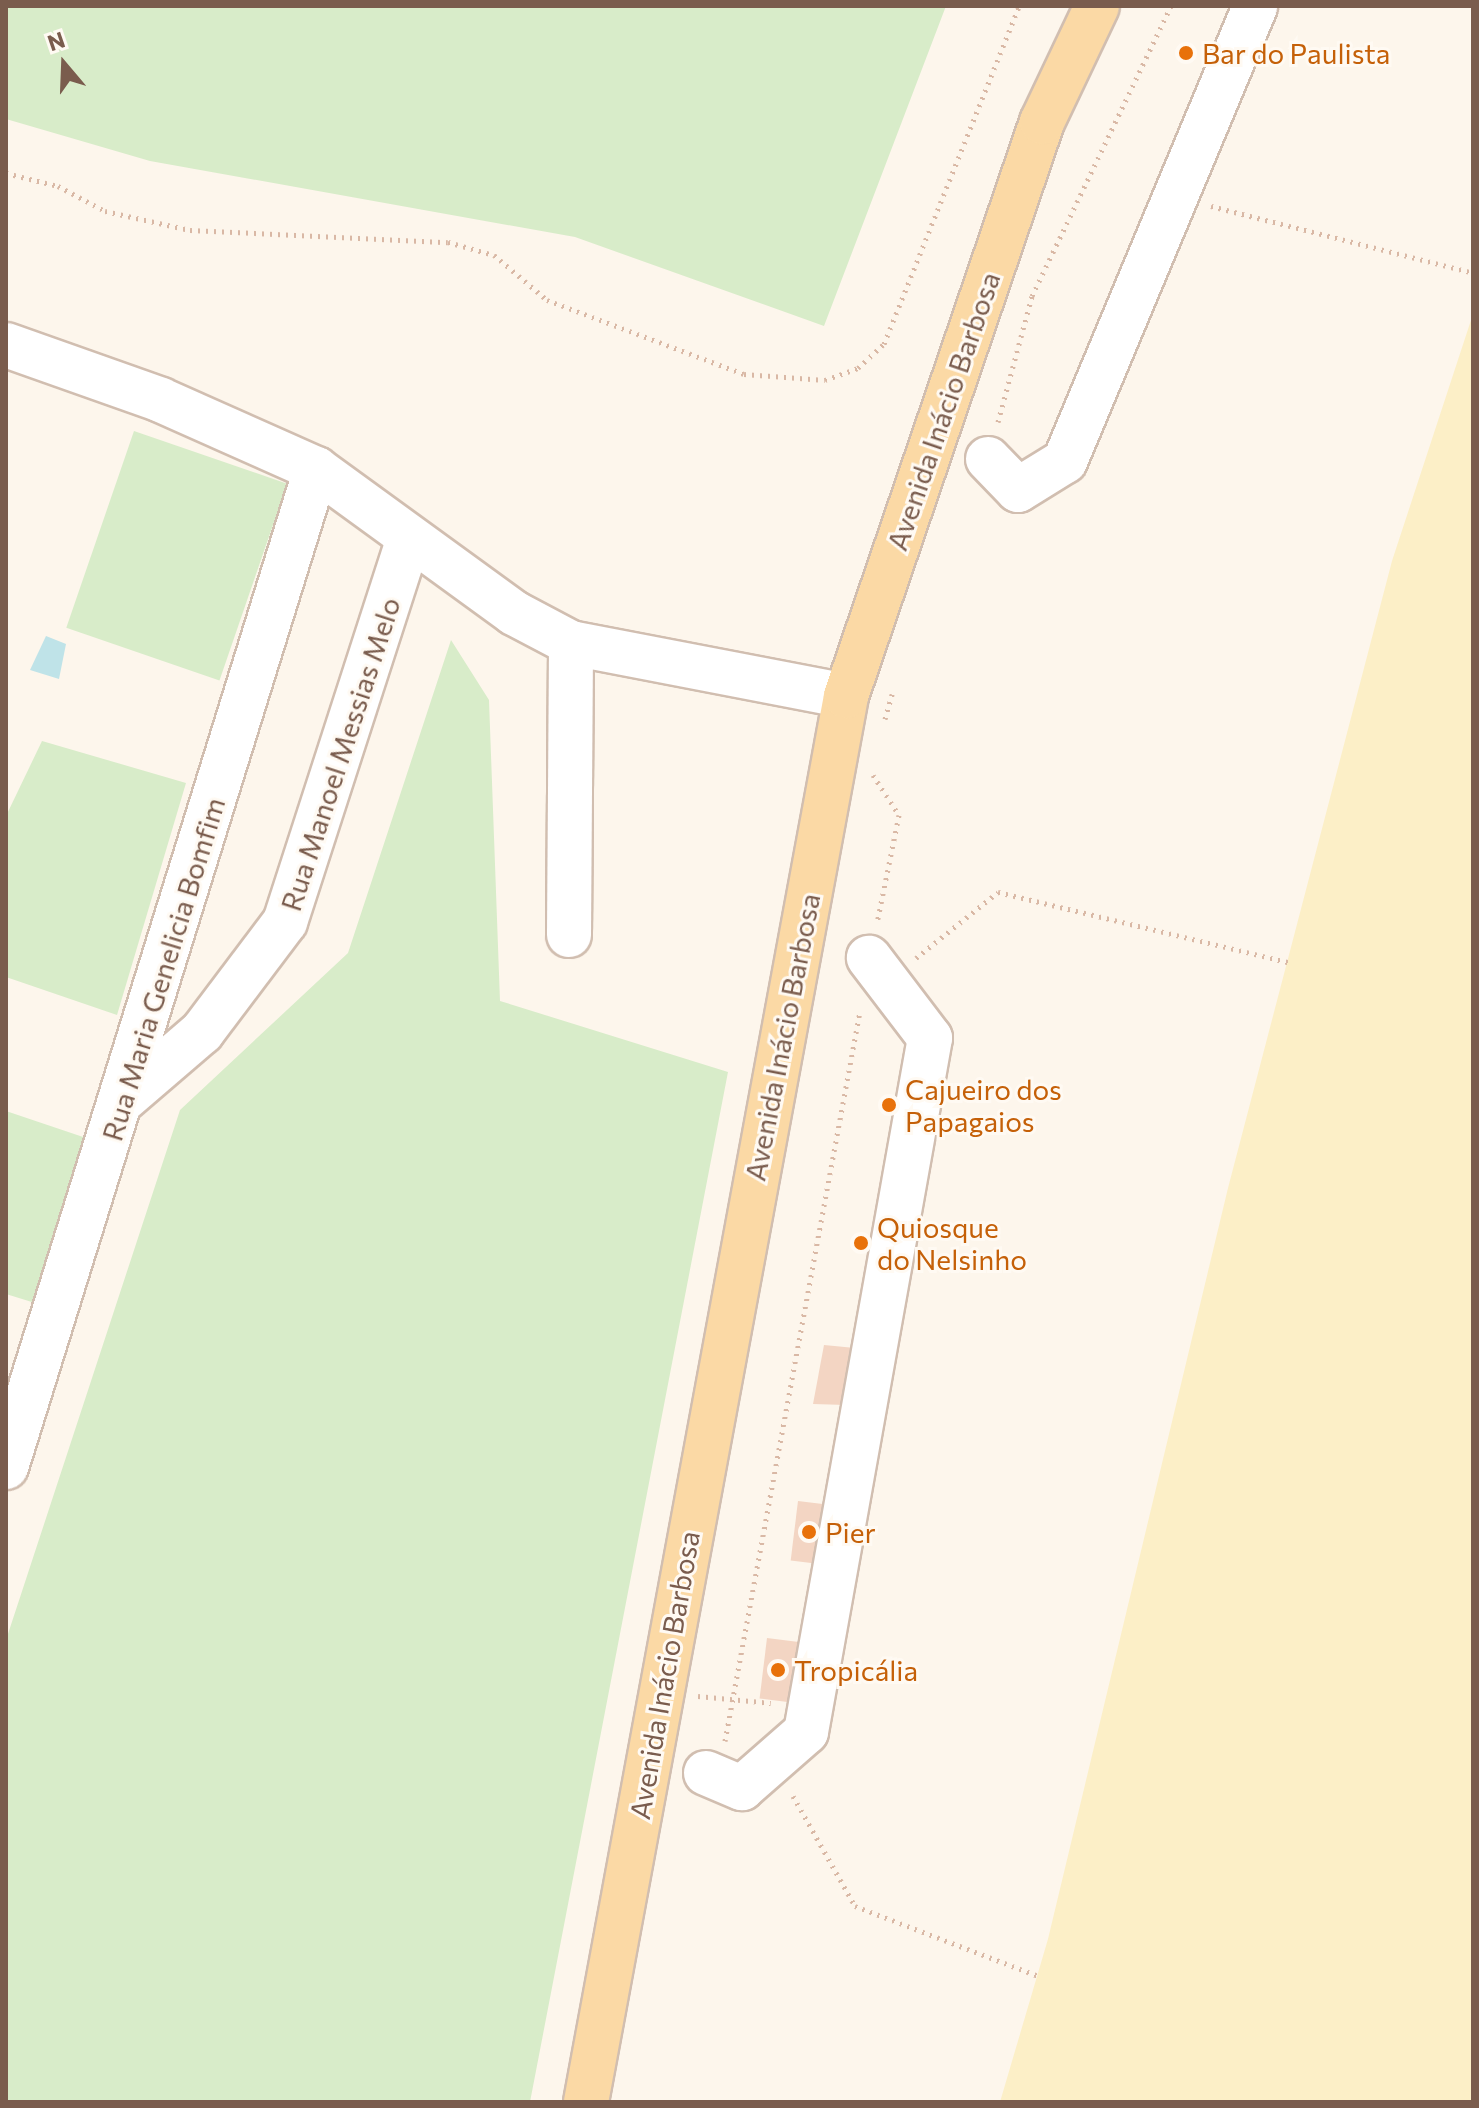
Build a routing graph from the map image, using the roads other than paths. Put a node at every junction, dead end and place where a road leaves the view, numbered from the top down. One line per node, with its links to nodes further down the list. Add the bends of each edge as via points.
1 (1097, 6): 8 (main road, Avenida Inácio Barbosa, via 1042,122)
2 (1255, 6): 4 (street, via 1065,461 1018,490)
3 (6, 345): 5 (street, via 161,400)
4 (988, 459)
5 (316, 469): 6 (street); 11 (street, Rua Maria Genelicia Bomfim)
6 (409, 539): 7 (street, via 514,613); 11 (street, Rua Manoel Messias Melo, via 285,922 202,1032)
7 (571, 643): 8 (street); 9 (street)
8 (846, 696): 14 (main road, Avenida Inácio Barbosa)
9 (569, 935)
10 (878, 970): 13 (street, via 930,1038 806,1732 742,1788)
11 (124, 1099): 12 (street, Rua Maria Genelicia Bomfim)
12 (6, 1467)
13 (706, 1773)
14 (586, 2102)

